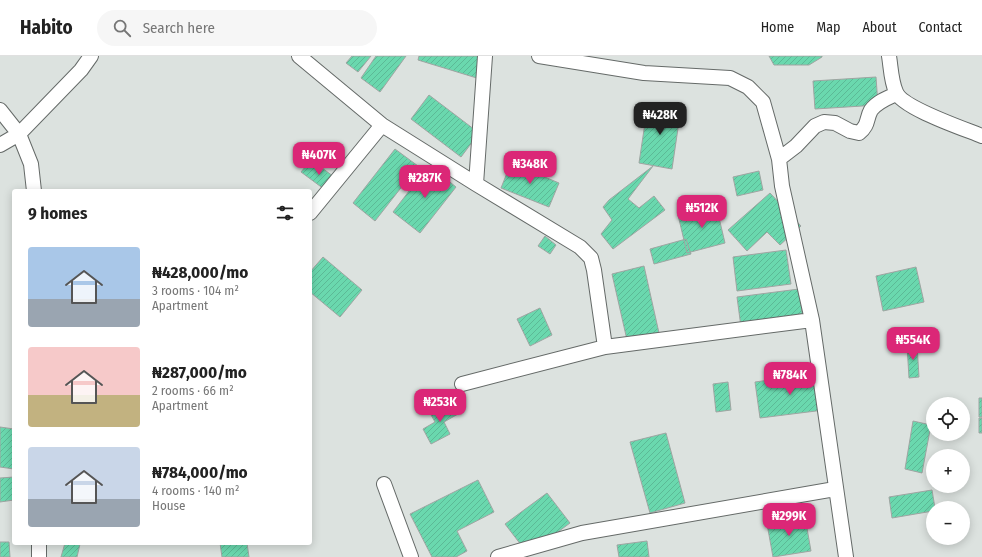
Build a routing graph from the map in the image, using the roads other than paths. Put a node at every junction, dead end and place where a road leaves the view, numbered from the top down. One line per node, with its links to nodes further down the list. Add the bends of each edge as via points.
1 (91, 56): 9 (street, via 81,70)
2 (299, 56): 8 (street)
3 (485, 56): 13 (street)
4 (539, 56): 12 (street, via 644,73 730,78 748,87 762,102)
5 (889, 56): 6 (street)
6 (896, 94): 10 (street, via 905,103 920,111); 12 (street, via 877,103 870,111 866,128 859,133 835,123 824,122 815,126)
7 (0, 110): 9 (street)
8 (382, 125): 13 (street); 15 (street)
9 (19, 134): 11 (street); 14 (street, via 31,164)
10 (982, 136)
11 (0, 145)
12 (779, 159): 16 (street, via 782,186)
13 (476, 184): 17 (street, via 580,247 591,258)
14 (34, 189)
15 (312, 211)
16 (812, 320): 17 (street); 20 (street)
17 (605, 347): 18 (street)
18 (462, 384)
19 (384, 484): 23 (street)
20 (835, 489): 24 (street, via 582,533); 25 (street)
21 (38, 545): 22 (street)
22 (39, 557)
23 (411, 557)
24 (498, 557)
25 (846, 557)

